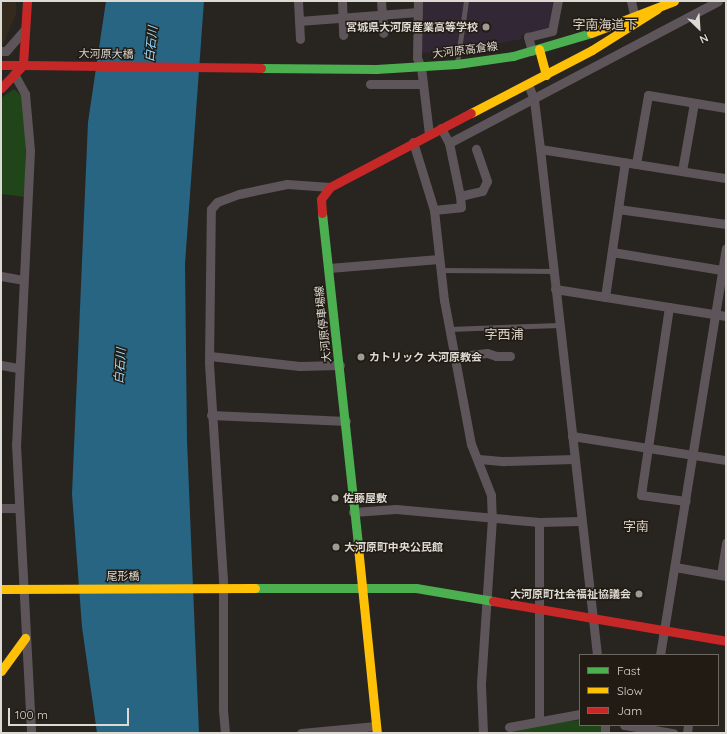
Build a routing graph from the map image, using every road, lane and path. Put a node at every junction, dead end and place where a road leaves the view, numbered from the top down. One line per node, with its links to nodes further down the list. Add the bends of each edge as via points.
1 (27, 1): 17 (main road)
2 (298, 1): 16 (street)
3 (342, 1): 14 (street)
4 (381, 1): 13 (street)
5 (418, 1): 12 (street)
6 (466, 1): 23 (lane)
7 (558, 1): 21 (street, via 552,31 528,37)
8 (631, 1): 15 (street)
9 (718, 1): 34 (street)
10 (669, 2): 11 (main road, 大河原高倉線)
11 (657, 9): 15 (main road, 大河原高倉線); 29 (main road, via 628,29)
12 (418, 12): 13 (street); 26 (street, via 417,58)
13 (382, 15): 14 (street); 18 (street)
14 (342, 18): 16 (street); 19 (street)
15 (634, 18): 21 (main road, 大河原高倉線)
16 (299, 20): 20 (street)
17 (25, 28): 22 (street, via 6,51); 25 (main road)
18 (383, 33)
19 (343, 35)
20 (300, 39)
21 (535, 50): 23 (main road, 大河原高倉線); 29 (main road)
22 (1, 51)
23 (456, 64): 26 (main road, 大河原高倉線)
24 (1, 65): 25 (main road)
25 (23, 65): 27 (main road, 大河原大橋); 28 (main road)
26 (421, 67): 27 (main road, 大河原高倉線); 31 (street)
27 (249, 68)
28 (14, 74): 33 (main road); 60 (street, via 25,94 29,118 30,150)
29 (546, 75): 32 (main road)
30 (370, 84): 31 (street)
31 (423, 84): 38 (street)
32 (528, 84): 34 (street); 37 (main road)
33 (1, 88)
34 (533, 98): 40 (street); 42 (street)
35 (694, 103): 36 (street); 44 (street, via 648,95); 45 (street)
36 (726, 108)
37 (441, 128): 38 (main road); 40 (street)
38 (429, 134): 39 (main road)
39 (413, 142): 47 (main road); 50 (street)
40 (449, 143): 48 (street)
41 (476, 149): 48 (street, via 487,181 482,191)
42 (540, 149): 43 (street); 58 (street)
43 (626, 162): 44 (street); 49 (street)
44 (636, 164): 45 (street)
45 (682, 171): 46 (street)
46 (726, 178)
47 (330, 187): 55 (main road, 大河原停車場線, via 321,199); 68 (street, via 287,184 239,194 217,202 211,209)
48 (460, 196): 50 (street, via 461,207)
49 (618, 208): 51 (street); 53 (street)
50 (434, 210): 54 (street)
51 (726, 224)
52 (726, 248): 57 (street)
53 (612, 252): 57 (street); 62 (street)
54 (439, 259): 55 (street); 56 (street)
55 (329, 268): 72 (main road, 大河原停車場線)
56 (440, 270): 58 (lane); 67 (street)
57 (722, 270): 64 (street)
58 (553, 271): 61 (street)
59 (1, 276): 60 (street)
60 (23, 280): 73 (street)
61 (555, 289): 62 (street); 66 (street)
62 (605, 297): 63 (street)
63 (669, 307): 64 (street); 77 (street)
64 (715, 315): 65 (street); 78 (street)
65 (726, 316)
66 (559, 325): 67 (lane); 76 (street)
67 (449, 330): 70 (street)
68 (210, 356): 72 (street, via 299,366); 74 (street)
69 (510, 356): 70 (street, via 487,353)
70 (454, 357): 79 (street, via 471,444)
71 (1, 365): 73 (street)
72 (340, 365): 75 (main road, 大河原停車場線)
73 (18, 368): 84 (street)
74 (211, 415): 75 (street); 94 (street)
75 (346, 421): 85 (main road, 大河原停車場線)
76 (572, 436): 77 (street); 80 (street)
77 (648, 448): 78 (street); 82 (street, via 641,495)
78 (693, 455): 81 (street); 82 (street)
79 (479, 458): 80 (street, via 504,461); 86 (street, via 491,494)
80 (574, 459): 87 (street)
81 (726, 460)
82 (686, 501): 90 (street)
83 (1, 508): 84 (street)
84 (18, 508): 93 (street)
85 (353, 512): 86 (street, via 396,509); 92 (main road, 大河原停車場線)
86 (492, 518): 88 (street); 96 (street)
87 (581, 521): 88 (street); 98 (street)
88 (539, 522): 97 (street)
89 (726, 542): 91 (street)
90 (675, 567): 91 (street); 99 (street)
91 (723, 575)
92 (361, 587): 94 (main road); 96 (main road, via 416,588); 109 (main road, 大河原停車場線)
93 (25, 588): 94 (main road, 尾形橋); 95 (main road); 100 (street)
94 (221, 588): 112 (street)
95 (1, 589)
96 (486, 601): 97 (main road); 114 (street, via 481,685)
97 (539, 611): 98 (main road); 106 (street)
98 (594, 620): 99 (main road); 102 (street)
99 (664, 631): 101 (main road); 103 (street)
100 (25, 638): 104 (main road); 111 (street)
101 (726, 642)
102 (597, 654)
103 (660, 654)
104 (1, 671)
105 (579, 714): 106 (street)
106 (539, 720): 107 (street)
107 (509, 726)
108 (630, 726): 110 (street)
109 (376, 729): 113 (street)
110 (648, 729): 115 (street)
111 (31, 733)
112 (225, 733)
113 (301, 733)
114 (483, 733)
115 (674, 733)

